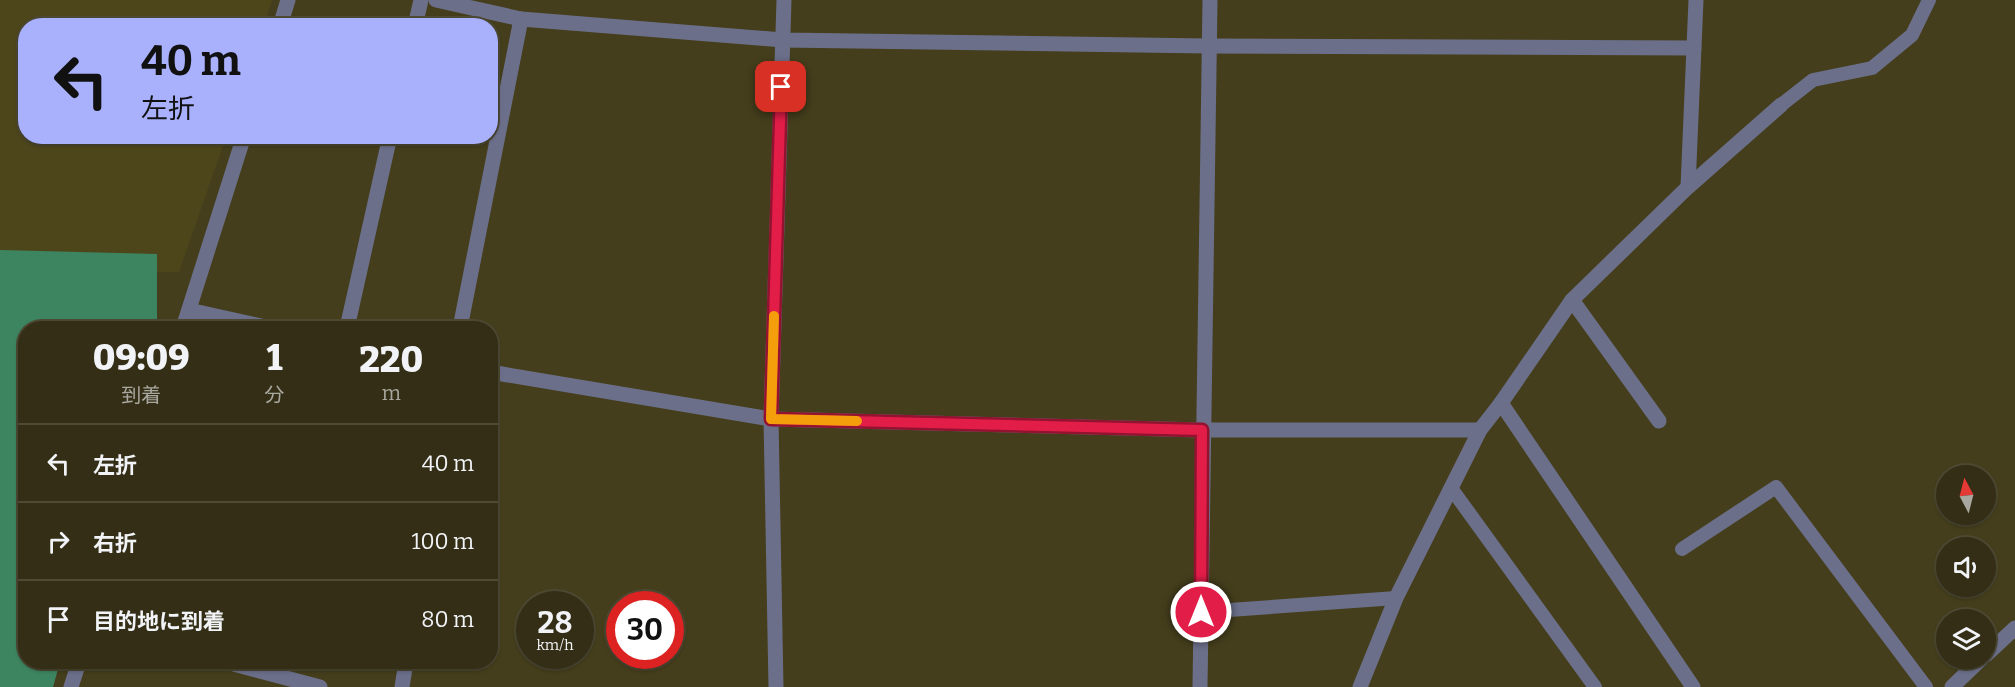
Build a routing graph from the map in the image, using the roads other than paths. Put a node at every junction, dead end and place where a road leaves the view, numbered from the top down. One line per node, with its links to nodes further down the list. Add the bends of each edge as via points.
1 (288, 0): 8 (street)
2 (421, 0): 9 (street)
3 (436, 0): 10 (street)
4 (784, 0): 11 (street)
5 (1210, 0): 12 (street)
6 (1696, 0): 13 (street)
7 (1929, 0): 14 (lane, via 1912,35 1872,68 1813,80)
8 (282, 18)
9 (417, 18)
10 (521, 20): 11 (street); 15 (street)
11 (783, 40): 12 (street); 28 (street)
12 (1208, 46): 13 (street); 30 (street)
13 (1694, 48): 19 (street)
14 (1781, 105): 19 (street)
15 (498, 136)
16 (241, 144): 21 (street)
17 (388, 144): 24 (street)
18 (496, 144): 25 (street)
19 (1688, 187): 20 (street)
20 (1572, 300): 27 (street); 29 (street)
21 (189, 310): 22 (street); 23 (street)
22 (185, 321)
23 (238, 321)
24 (349, 321)
25 (461, 321)
26 (498, 373): 28 (street)
27 (1501, 403): 31 (street); 49 (street)
28 (771, 419): 30 (street); 45 (street)
29 (1659, 421)
30 (1202, 430): 31 (street); 35 (street)
31 (1480, 430): 32 (street)
32 (1451, 488): 34 (street); 48 (lane)
33 (1682, 549): 50 (lane, via 1776,488)
34 (1396, 598): 35 (lane); 47 (street)
35 (1201, 612): 46 (street)
36 (2015, 628): 37 (street)
37 (1996, 646)
38 (77, 669): 42 (street)
39 (252, 669): 43 (street)
40 (405, 669): 44 (street)
41 (1971, 669): 51 (street)
42 (71, 687)
43 (320, 687)
44 (402, 687)
45 (776, 687)
46 (1200, 687)
47 (1359, 687)
48 (1595, 687)
49 (1693, 687)
50 (1926, 687)
51 (1952, 687)

